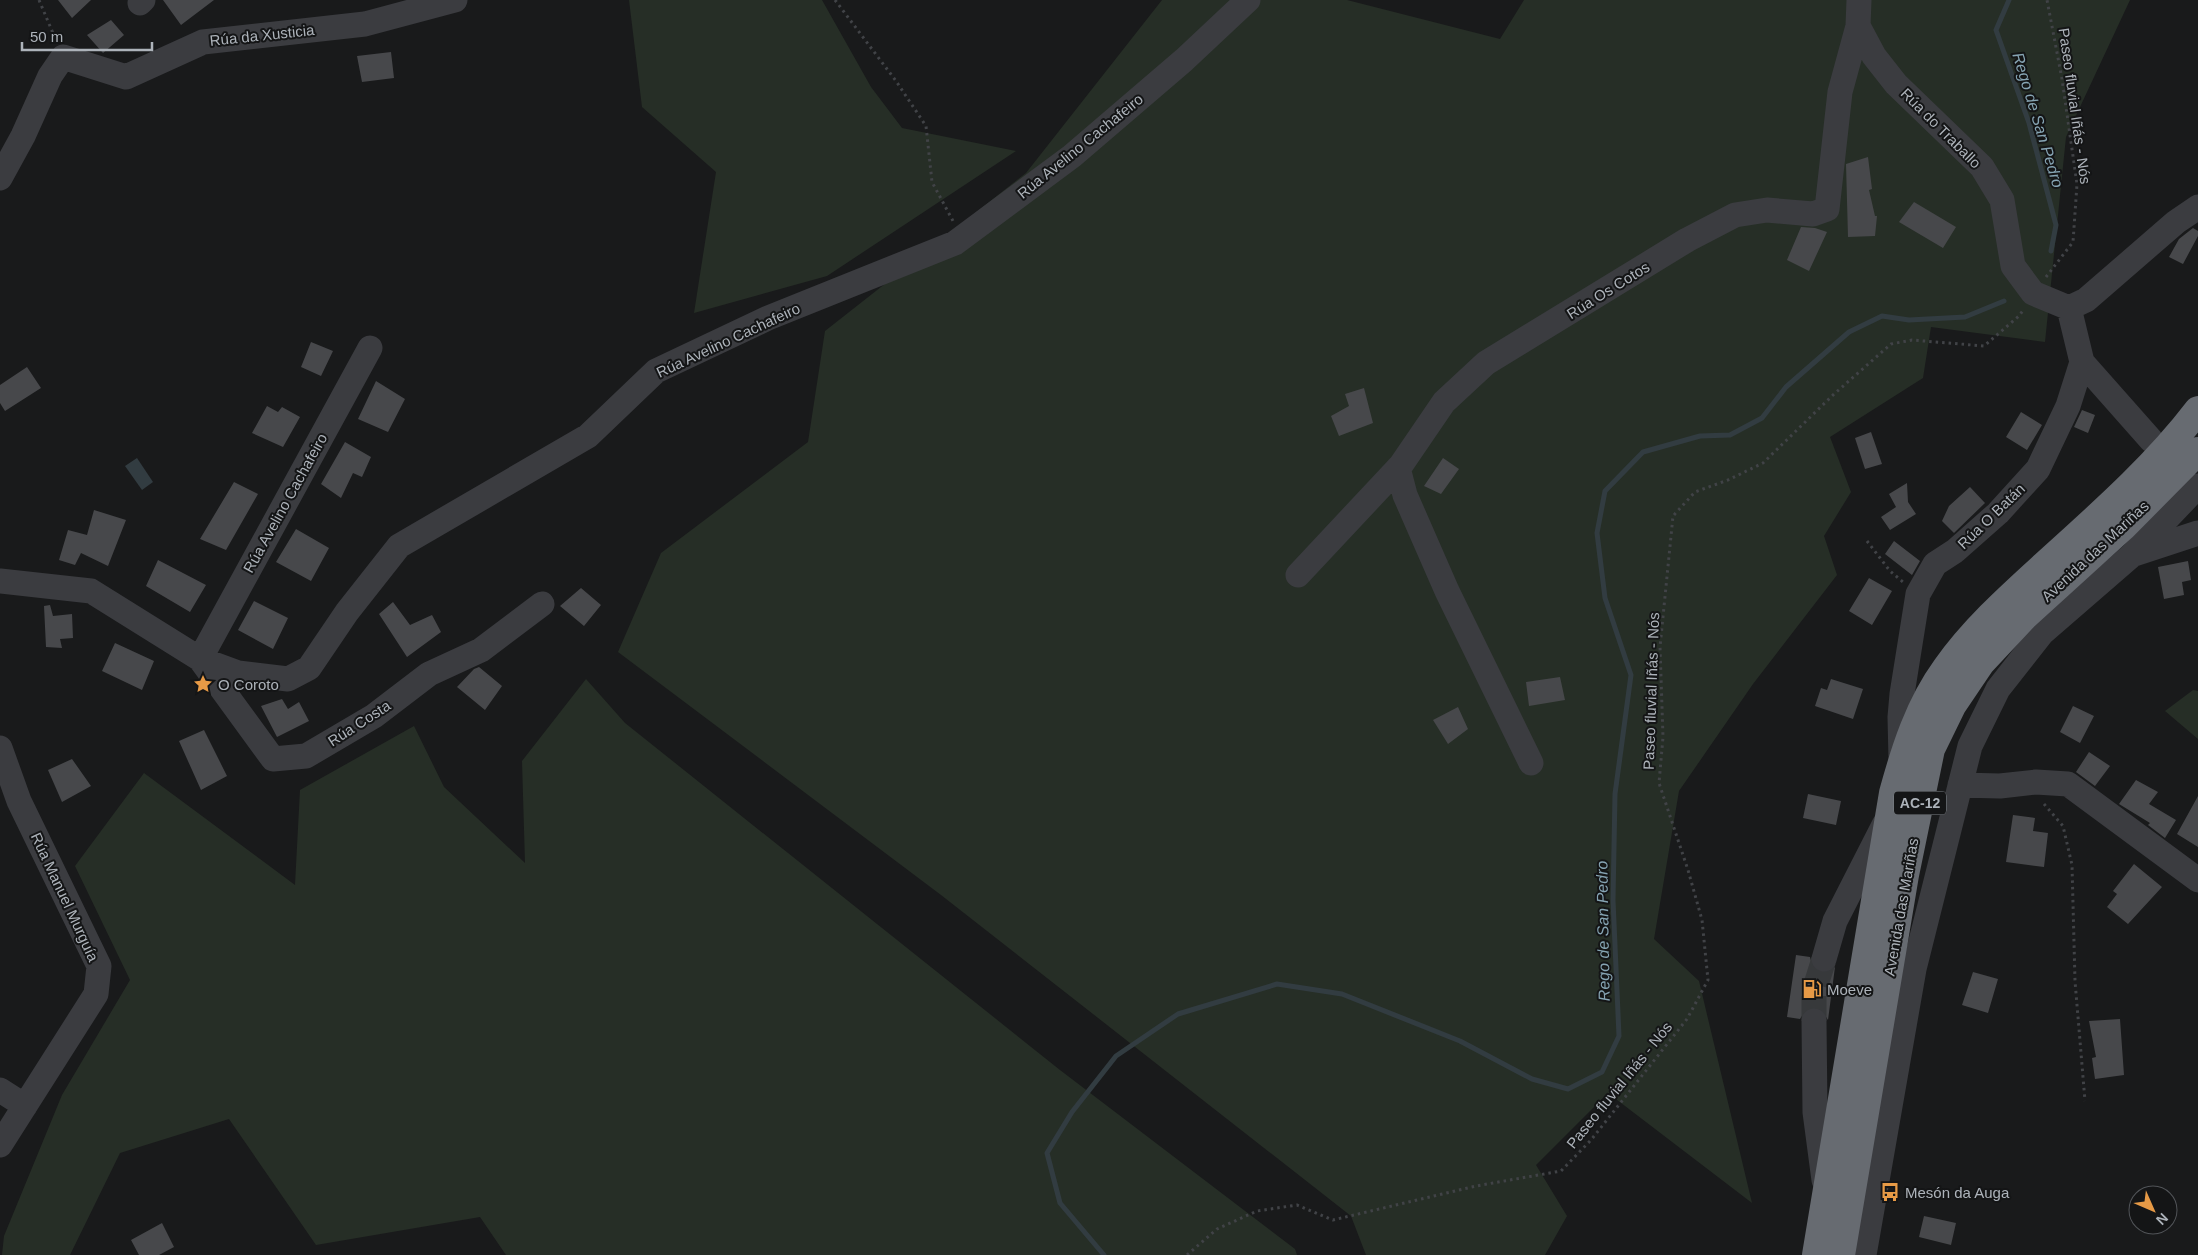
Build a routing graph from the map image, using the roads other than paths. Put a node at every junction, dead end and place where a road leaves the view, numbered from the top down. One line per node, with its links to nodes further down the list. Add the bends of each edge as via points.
1 (455, 0): 5 (street, Rúa da Xusticia, via 365,24 203,42 126,77 63,58 50,76)
2 (1248, 0): 21 (street, Rúa Avelino Cachafeiro, via 1072,156 955,243 768,318 656,371 588,436 399,546 347,612 309,668 288,679 238,673)
3 (1859, 0): 4 (street)
4 (1858, 26): 7 (street, Rúa do Traballo, via 1874,56 1896,84 1982,167 2002,200 2013,266 2033,293); 13 (street, Rúa Os Cotos, via 1840,92 1827,208 1813,214 1767,210 1734,214 1687,240 1486,363 1444,402)
5 (0, 178)
6 (2198, 207): 7 (street, via 2176,222 2086,300)
7 (2069, 308): 9 (street)
8 (370, 348): 21 (street, Rúa Avelino Cachafeiro)
9 (2082, 362): 11 (street); 19 (street, Rúa O Batán, via 2068,406 2038,469 1998,513 1935,564)
10 (2198, 410): 24 (highway, Avenida das Mariñas / AC-12, via 2144,471 2012,595 1946,667 1910,735)
11 (2150, 440)
12 (2198, 451): 35 (highway, Avenida das Mariñas / AC-12, via 2123,527 2024,617 1981,663 1952,706 1931,749 1905,875)
13 (1398, 468): 17 (street, Rúa Os Cotos); 23 (street, via 1406,496 1446,591)
14 (2198, 486): 16 (street, Avenida das Mariñas)
15 (2198, 533): 16 (street, Avenida das Mariñas)
16 (2132, 555): 25 (street, Avenida das Mariñas, via 2042,633 1998,689 1970,746)
17 (1298, 575)
18 (0, 581): 21 (street, Rúa Avelino Cachafeiro, via 91,591)
19 (1918, 594): 24 (street, Avenida das Mariñas, via 1902,694)
20 (542, 604): 21 (street, Rúa Costa, via 481,650 429,674 374,716 306,756 274,759)
21 (200, 659)
22 (0, 748): 31 (street, Rúa Manuel Murguía, via 19,801 99,966 96,994)
23 (1531, 763)
24 (1901, 765): 26 (highway, Avenida das Mariñas / AC-12)
25 (1960, 785): 27 (street, via 2068,784); 36 (street, Avenida das Mariñas, via 1914,969)
26 (1891, 814): 28 (street, via 1836,921); 33 (highway, Avenida das Mariñas / AC-12)
27 (2198, 880)
28 (1824, 959)
29 (1814, 1021): 33 (street, via 1815,1112)
30 (0, 1090): 31 (street)
31 (25, 1106): 32 (street, Rúa Manuel Murguía)
32 (0, 1145)
33 (1826, 1203): 34 (highway, Avenida das Mariñas / AC-12)
34 (1816, 1255)
35 (1841, 1255)
36 (1864, 1255)

